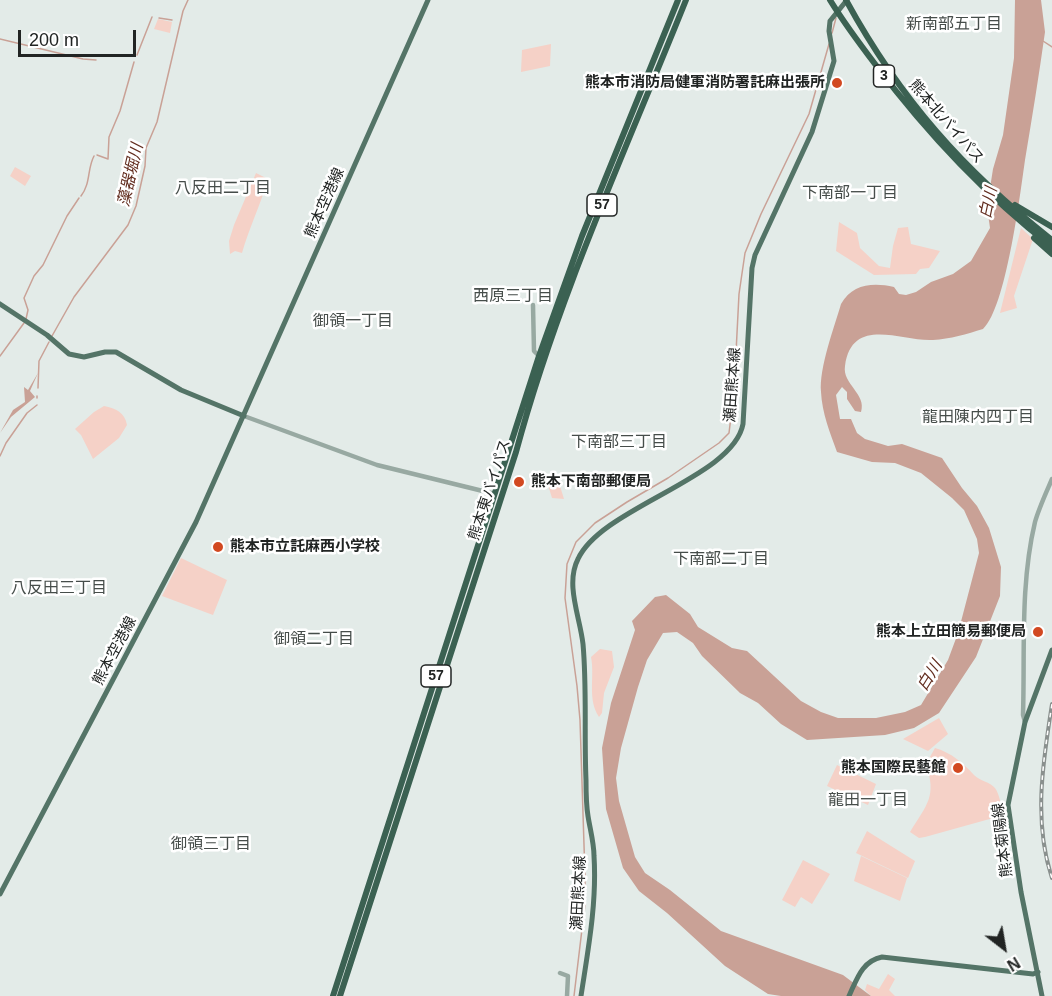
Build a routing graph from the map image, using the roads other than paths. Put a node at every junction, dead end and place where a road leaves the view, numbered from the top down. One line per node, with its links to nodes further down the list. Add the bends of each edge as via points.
1 (428, 0): 17 (main road, 熊本空港線)
2 (678, 0): 16 (highway, 熊本東バイパス / 57, via 582,236)
3 (686, 0): 19 (highway, 熊本東バイパス / 57, via 587,240)
4 (830, 0): 6 (highway, 熊本北バイパス / 3)
5 (846, 0): 6 (main road, 瀬田熊本線); 7 (highway, 熊本北バイパス / 3, via 900,88)
6 (837, 11): 7 (highway, 熊本北バイパス / 3, via 896,92); 29 (main road, 瀬田熊本線, via 829,26 834,61 812,132 752,268 739,438 698,472 622,518 577,559 573,584 584,655 587,813 594,854 593,908)
7 (945, 146): 8 (highway, 熊本北バイパス / 3); 10 (highway, 熊本北バイパス / 3, via 1006,210)
8 (994, 192): 9 (highway, 3); 10 (highway, 熊本北バイパス / 3)
9 (1052, 227)
10 (1038, 236): 11 (highway, 熊本北バイパス / 3); 12 (highway, 熊本北バイパス / 3); 13 (highway, 3)
11 (1052, 240)
12 (1052, 247)
13 (1052, 254)
14 (0, 304): 17 (main road, via 69,354 84,357 116,351 181,390)
15 (533, 305): 16 (street, via 534,351)
16 (539, 356): 20 (highway, 熊本東バイパス / 57)
17 (244, 416): 20 (street, via 377,465); 23 (main road, 熊本空港線, via 195,524)
18 (1052, 479): 22 (street, via 1035,522 1027,577)
19 (502, 490): 20 (street); 27 (highway, 熊本東バイパス / 57)
20 (493, 495): 26 (highway, 熊本東バイパス / 57)
21 (1052, 650): 22 (main road, 熊本菊陽線)
22 (1025, 722): 24 (main road, 熊本菊陽線, via 1008,805)
23 (0, 894)
24 (1038, 972): 30 (main road, via 889,956 868,963); 31 (main road, 熊本菊陽線)
25 (560, 973): 28 (street, via 568,976)
26 (333, 996)
27 (340, 996)
28 (567, 996)
29 (581, 996)
30 (849, 996)
31 (1042, 996)

